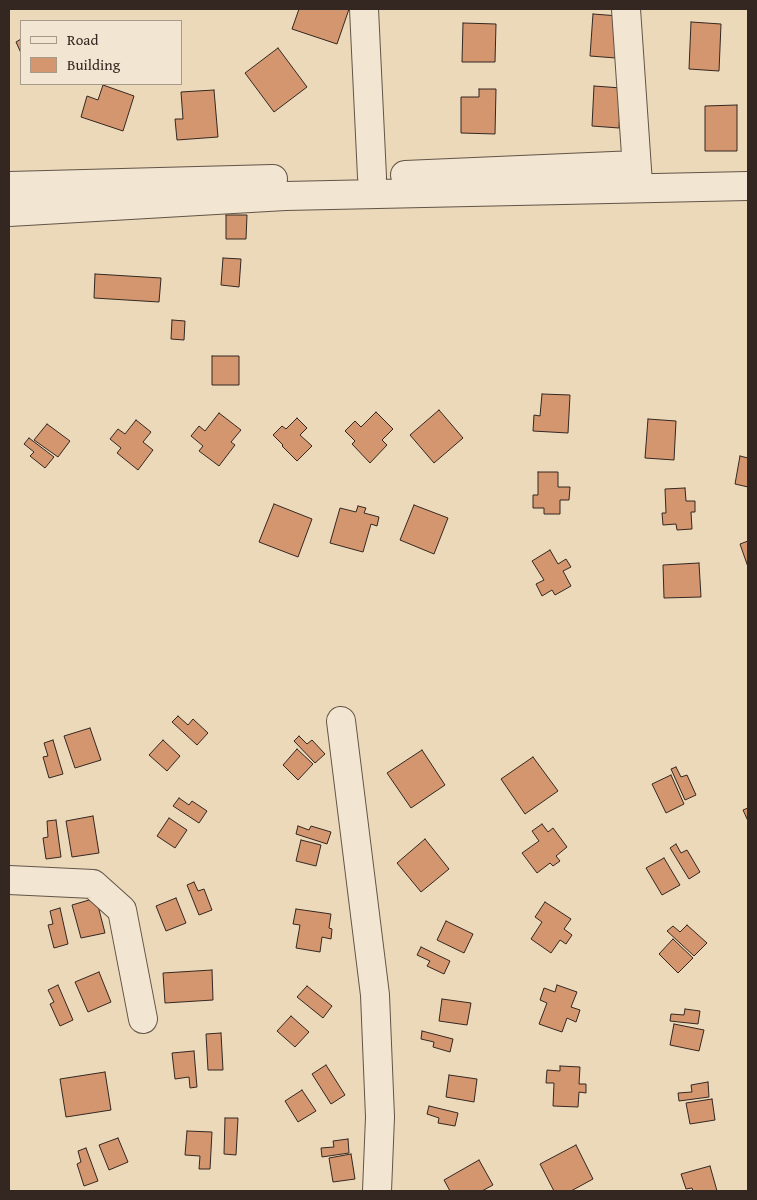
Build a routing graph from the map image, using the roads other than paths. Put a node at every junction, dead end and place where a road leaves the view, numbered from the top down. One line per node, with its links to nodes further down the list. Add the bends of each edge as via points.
1 (364, 9): 3 (street)
2 (626, 9): 4 (street)
3 (372, 176): 4 (street); 5 (street)
4 (637, 177): 6 (street); 7 (street)
5 (9, 186)
6 (748, 186)
7 (9, 212)
8 (341, 721): 11 (street, via 375,995 380,1117)
9 (9, 880): 10 (street, via 93,884 122,910)
10 (143, 1019)
11 (377, 1191)

